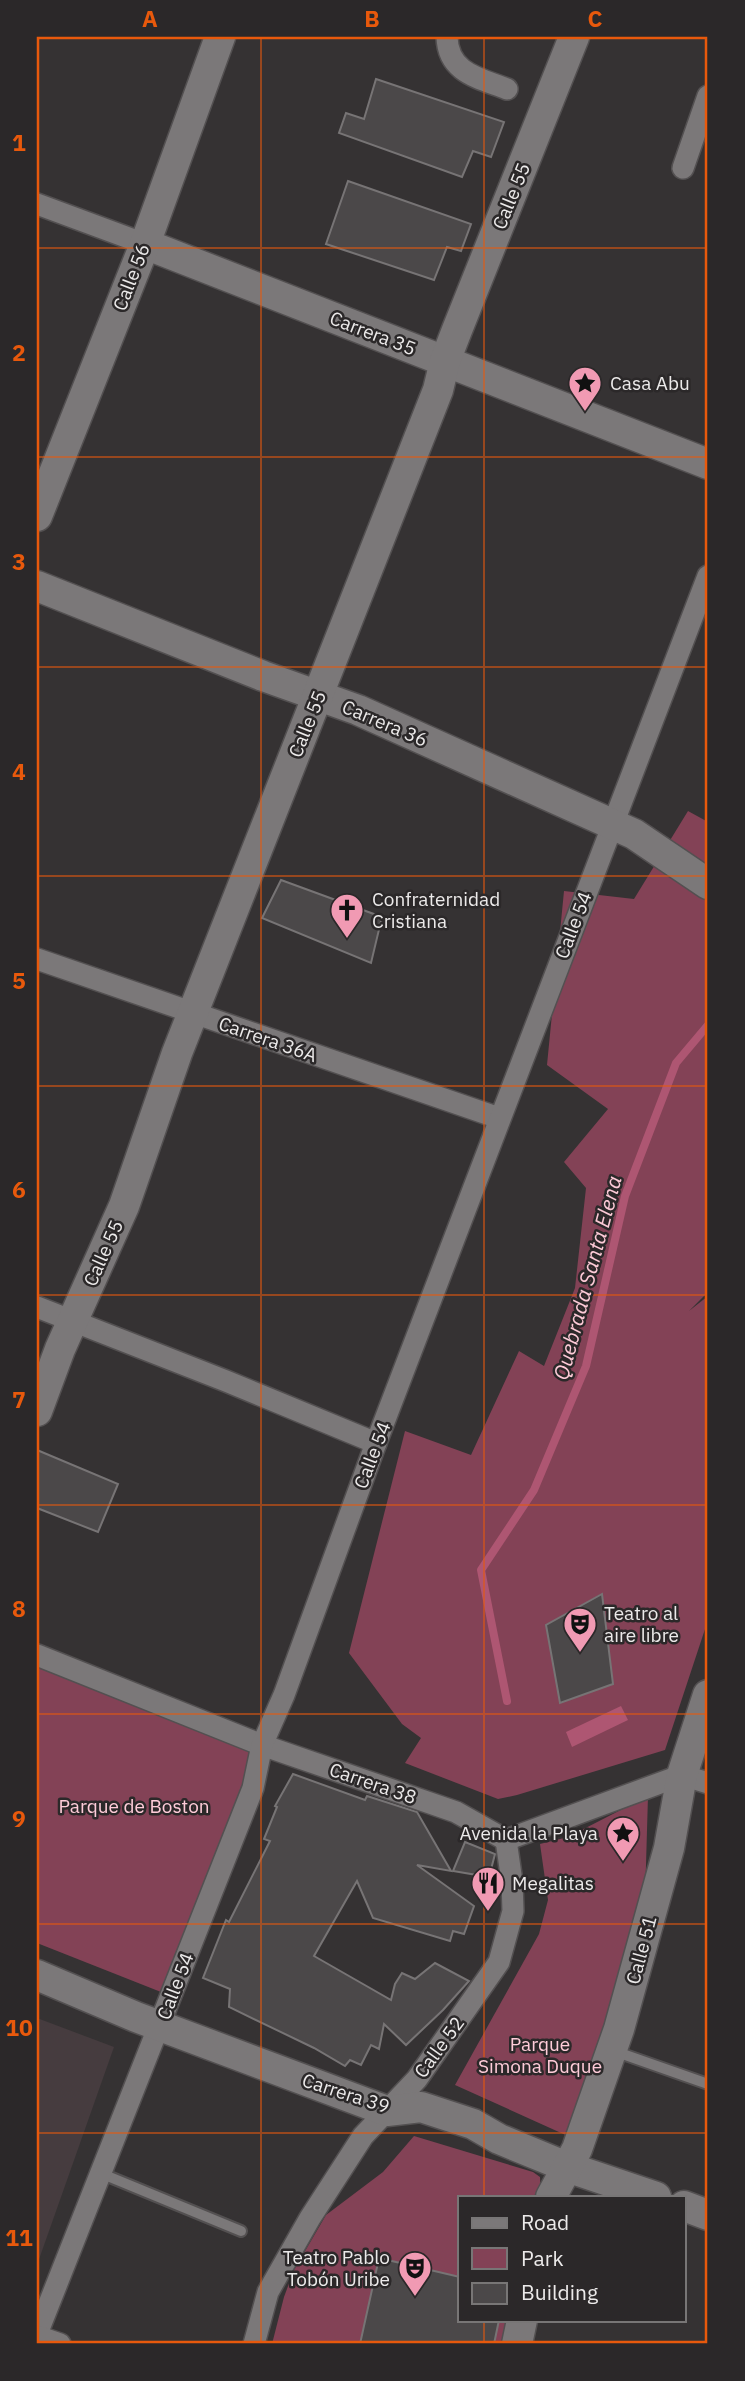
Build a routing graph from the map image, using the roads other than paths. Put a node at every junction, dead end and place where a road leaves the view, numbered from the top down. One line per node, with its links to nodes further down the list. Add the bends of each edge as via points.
1 (220, 37): 8 (street, Calle 56)
2 (447, 37): 4 (street, via 455,65)
3 (574, 37): 9 (street, Calle 55)
4 (507, 89)
5 (708, 96): 6 (street)
6 (683, 168)
7 (37, 204): 8 (street, Carrera 35)
8 (145, 244): 9 (street, Carrera 35); 11 (street, Calle 56)
9 (445, 361): 10 (street, Carrera 35); 14 (street, Calle 55, via 438,390)
10 (708, 464)
11 (37, 516)
12 (708, 576): 15 (street, Calle 54)
13 (37, 586): 14 (street, Carrera 36)
14 (318, 695): 15 (street, Carrera 36); 18 (street, Calle 55)
15 (612, 824): 16 (street); 19 (street, Calle 54)
16 (708, 884)
17 (37, 958): 18 (street, Carrera 36A)
18 (193, 1013): 19 (street, Carrera 36A); 21 (street, Calle 55, via 124,1206)
19 (499, 1118): 23 (street, Calle 54)
20 (37, 1307): 21 (street)
21 (72, 1321): 22 (street, Calle 55); 23 (street)
22 (37, 1411)
23 (376, 1443): 26 (street, Calle 54)
24 (37, 1656): 26 (street, Carrera 38)
25 (708, 1695): 27 (street, Calle 51)
26 (262, 1745): 28 (street, Carrera 38, via 456,1812); 30 (street, Calle 54, via 253,1788)
27 (695, 1779): 28 (street); 31 (street, Calle 51, via 669,1847)
28 (506, 1840): 33 (street, Calle 52, via 513,1911 499,1962 417,2078)
29 (37, 1975): 30 (street, Carrera 39)
30 (160, 2026): 33 (street, Carrera 39); 35 (street, Calle 54)
31 (611, 2050): 32 (lane); 34 (street, Calle 51)
32 (708, 2084)
33 (387, 2110): 34 (street, Carrera 39, via 421,2107 473,2124); 44 (street, Calle 52, via 363,2136 310,2218 268,2292)
34 (567, 2167): 36 (street, Calle 51); 37 (street, Carrera 39)
35 (100, 2173): 40 (lane); 42 (street, Calle 54)
36 (552, 2196)
37 (653, 2196)
38 (686, 2207): 39 (street)
39 (708, 2215)
40 (241, 2231)
41 (522, 2322): 45 (street)
42 (37, 2335): 43 (street)
43 (60, 2344)
44 (254, 2344)
45 (517, 2344)

